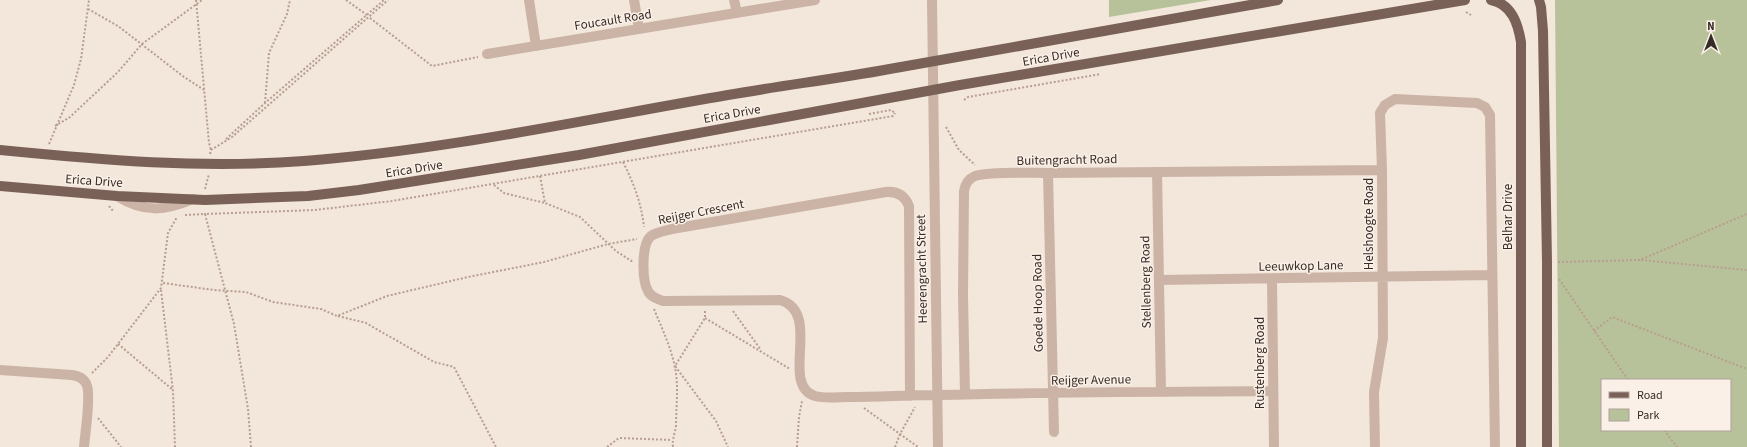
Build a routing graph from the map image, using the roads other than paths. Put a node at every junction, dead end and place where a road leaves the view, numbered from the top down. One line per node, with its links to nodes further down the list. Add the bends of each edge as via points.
1 (529, 0): 12 (street)
2 (634, 0): 11 (street)
3 (734, 0): 10 (street)
4 (815, 0): 10 (street, Foucault Road)
5 (932, 0): 14 (street, Heerengracht Street)
6 (1278, 0): 14 (main road, Erica Drive)
7 (1465, 0): 15 (main road, Erica Drive)
8 (1491, 0): 39 (main road, Belhar Drive, via 1510,11 1519,25 1521,42)
9 (1539, 0): 40 (main road, via 1543,31)
10 (736, 13): 11 (street, Foucault Road)
11 (639, 29): 12 (street, Foucault Road)
12 (536, 46): 13 (street, Foucault Road)
13 (487, 54)
14 (934, 61): 15 (street, Heerengracht Street); 17 (main road, Erica Drive, via 473,140 324,160 178,164 111,161)
15 (934, 90): 21 (main road, Erica Drive, via 579,155 404,184 308,196 193,199 117,196); 31 (street, Heerengracht Street)
16 (1485, 107): 18 (street, Helshoogte Road, via 1473,102 1394,100 1385,105 1380,113); 22 (street, Belhar Drive, via 1491,121)
17 (0, 150)
18 (1382, 170): 19 (street, Buitengracht Road); 23 (street, Helshoogte Road)
19 (1157, 172): 20 (street, Buitengracht Road); 25 (street, Stellenberg Road)
20 (1048, 173): 29 (street, Goede Hoop Road); 30 (street, Buitengracht Road, via 974,177 968,181 964,191)
21 (0, 186)
22 (1492, 275): 23 (street, Leeuwkop Lane); 38 (street, Belhar Drive)
23 (1382, 277): 24 (street, Leeuwkop Lane); 37 (street, Helshoogte Road, via 1384,338 1374,392)
24 (1272, 279): 25 (street, Leeuwkop Lane); 27 (street, Rustenberg Road)
25 (1159, 280): 28 (street, Stellenberg Road)
26 (0, 370): 34 (street, via 72,375 84,380 88,388)
27 (1272, 391): 28 (street, Reijger Avenue); 36 (street, Rustenberg Road)
28 (1161, 392): 29 (street, Reijger Avenue)
29 (1053, 393): 30 (street, Reijger Avenue); 33 (street, Goede Hoop Road)
30 (965, 394): 31 (street, Reijger Avenue)
31 (937, 395): 32 (street, Reijger Avenue); 35 (street, Heerengracht Street)
32 (913, 396): 32 (street, Reijger Crescent, via 909,206 900,194 879,193 672,229 650,237 646,245 644,262 645,282 654,298 663,301 780,300 794,309 799,320 801,381 811,394 820,397)
33 (1054, 432)
34 (84, 447)
35 (938, 447)
36 (1274, 447)
37 (1375, 447)
38 (1495, 447)
39 (1521, 447)
40 (1548, 447)

